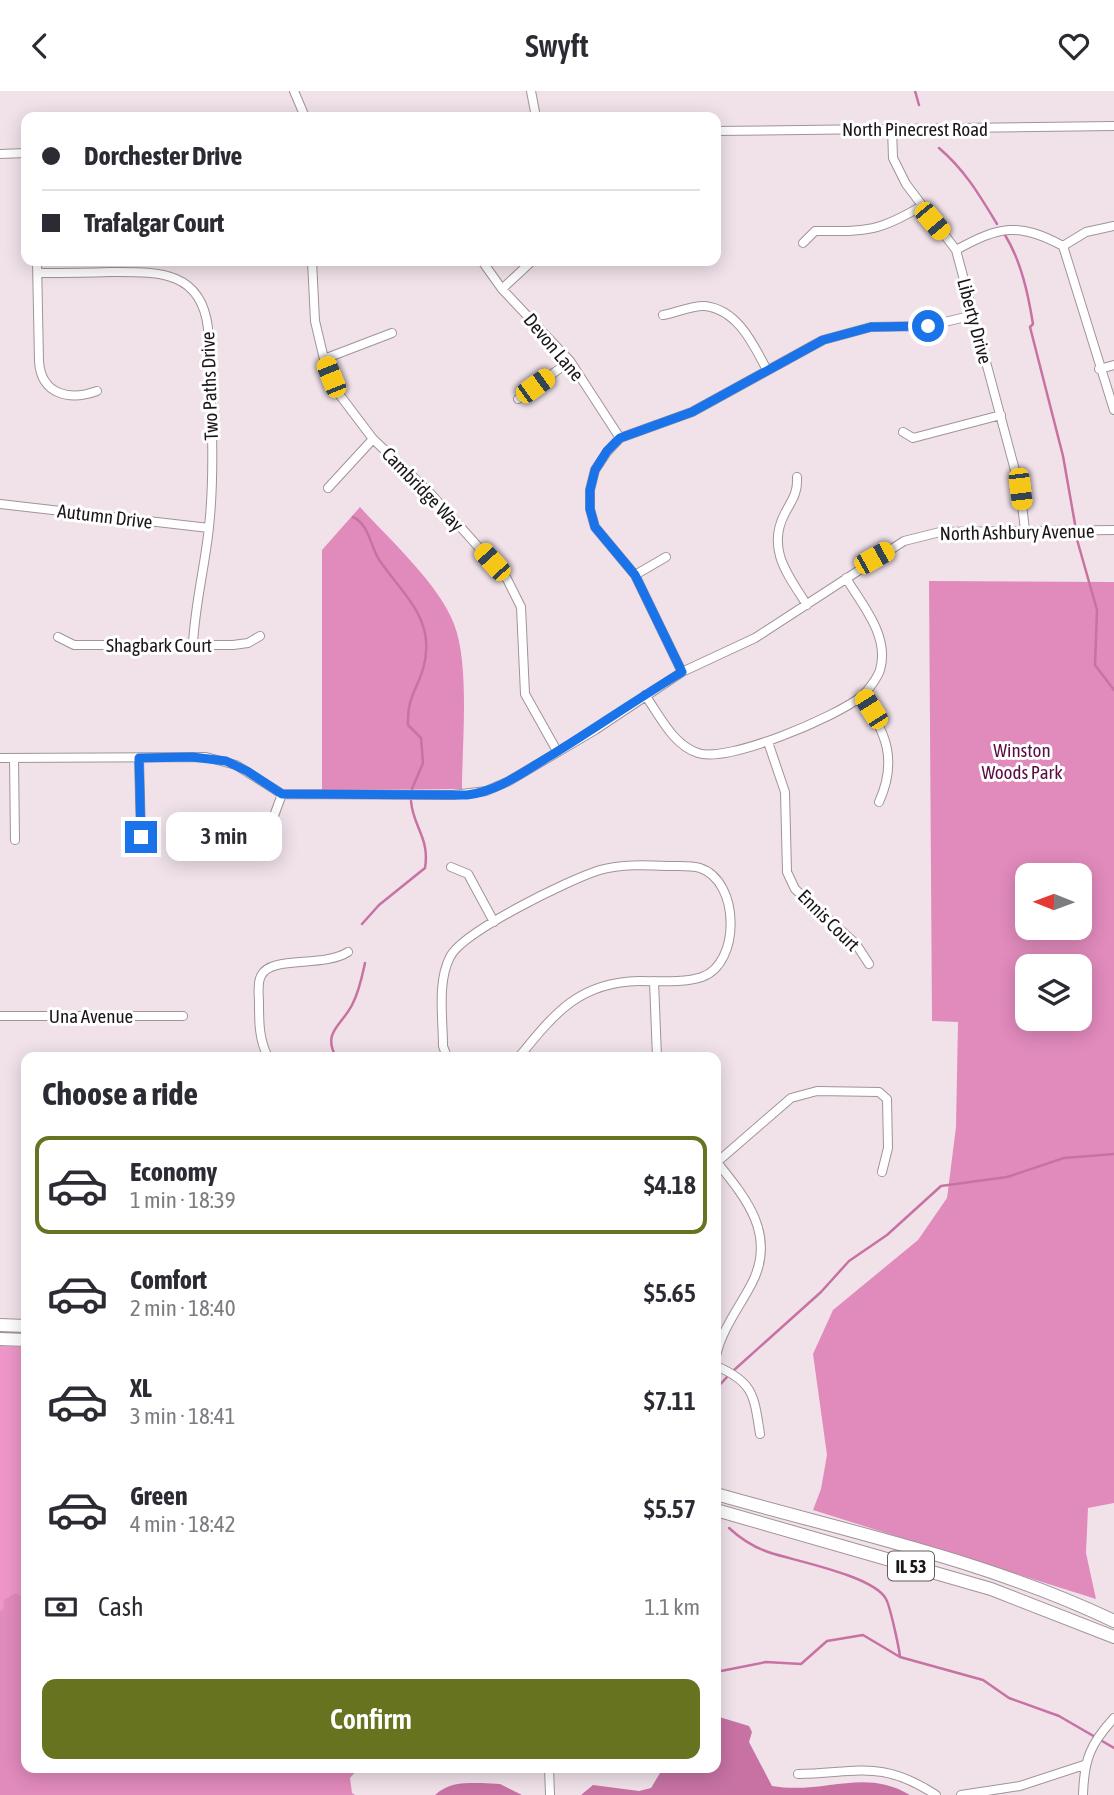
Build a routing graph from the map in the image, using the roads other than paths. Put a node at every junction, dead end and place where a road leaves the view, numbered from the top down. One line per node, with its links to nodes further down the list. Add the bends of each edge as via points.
1 (293, 91): 3 (street)
2 (531, 91): 4 (street)
3 (303, 112)
4 (535, 112)
5 (1114, 126): 6 (street, North Pinecrest Road)
6 (892, 128): 7 (street, North Pinecrest Road); 10 (street, Liberty Drive, via 893,158)
7 (721, 131)
8 (21, 153): 9 (street)
9 (0, 154)
10 (920, 207): 12 (street, via 888,226 815,231); 14 (street, Liberty Drive)
11 (1114, 226): 13 (street, via 1086,232)
12 (803, 243)
13 (1063, 246): 14 (street, via 1034,232 1007,228); 27 (street)
14 (956, 250): 21 (street, Liberty Drive)
15 (37, 266): 19 (street)
16 (312, 266): 24 (street, Cambridge Way, via 315,321)
17 (486, 266): 20 (street, Devon Lane)
18 (527, 266): 20 (street)
19 (38, 273): 29 (street, via 43,377 54,392 66,396); 39 (street, Two Paths Drive, via 159,272 183,282 198,297 208,328)
20 (502, 289): 25 (street, Devon Lane)
21 (974, 315): 28 (street, via 928,326 871,327 835,336); 32 (street, Liberty Drive)
22 (663, 316): 28 (street, via 704,306 727,313 749,336)
23 (392, 334): 24 (street)
24 (324, 359): 35 (street, Cambridge Way, via 339,394)
25 (570, 361): 30 (street); 34 (street, Devon Lane)
26 (1114, 365): 27 (street)
27 (1099, 369): 31 (street)
28 (767, 370): 34 (street, via 692,412)
29 (97, 391)
30 (518, 399)
31 (1114, 410)
32 (1000, 415): 33 (street, via 913,438); 40 (street, Liberty Drive, via 1020,489)
33 (903, 432)
34 (620, 438): 43 (street, via 595,470 590,509 595,527)
35 (373, 439): 37 (street); 53 (street, Cambridge Way, via 507,579 521,607 525,694)
36 (797, 477): 45 (street, via 794,500 779,530 778,553)
37 (328, 488)
38 (0, 504): 39 (street, Autumn Drive)
39 (209, 529): 48 (street, Two Paths Drive)
40 (1025, 530): 41 (street, North Ashbury Avenue); 44 (street, North Ashbury Avenue, via 921,535)
41 (1114, 530)
42 (666, 557): 43 (street)
43 (635, 575): 49 (street)
44 (846, 578): 45 (street, North Ashbury Avenue); 51 (street, via 880,634 880,670)
45 (807, 605): 49 (street, North Ashbury Avenue, via 744,645)
46 (260, 636): 48 (street, Shagbark Court, via 240,644)
47 (58, 637): 48 (street, Shagbark Court, via 74,645)
48 (193, 644)
49 (682, 672): 50 (street, North Ashbury Avenue)
50 (645, 695): 52 (street, via 674,736 697,753 718,756); 53 (street, North Ashbury Avenue)
51 (862, 696): 52 (street); 58 (street, via 888,748 888,782)
52 (768, 741): 65 (street, Ennis Court, via 785,792 788,872 796,889 856,944)
53 (557, 751): 57 (street, North Ashbury Avenue, via 509,781 476,794)
54 (0, 758): 55 (street)
55 (14, 758): 56 (street); 61 (street)
56 (139, 758): 57 (street, via 226,761); 60 (street)
57 (282, 794): 59 (street)
58 (879, 802)
59 (267, 835)
60 (141, 837)
61 (15, 840)
62 (452, 867): 63 (street, via 468,874)
63 (494, 922): 66 (street, via 602,869 700,867 729,898 731,937 720,962 703,977); 70 (street, via 465,939 443,974)
64 (348, 952): 69 (street, via 331,961 280,963 264,970 259,981 259,1019)
65 (870, 964)
66 (654, 981): 71 (street, via 606,984 574,998 556,1011); 72 (street)
67 (0, 1016): 68 (street, Una Avenue)
68 (183, 1016)
69 (267, 1052)
70 (445, 1052)
71 (523, 1052)
72 (657, 1052)
73 (721, 1158): 75 (street, via 791,1098 817,1091 879,1092 887,1099 888,1148)
74 (721, 1168): 80 (street, via 747,1199 760,1241 756,1274)
75 (882, 1172)
76 (0, 1325): 77 (main road)
77 (21, 1325)
78 (0, 1339): 79 (main road)
79 (21, 1340)
80 (721, 1342)
81 (721, 1368): 82 (street, via 741,1378 750,1390)
82 (760, 1434)
83 (721, 1495): 85 (main road, IL 53, via 968,1566)
84 (721, 1511): 86 (main road, IL 53, via 991,1589)
85 (1114, 1621)
86 (1114, 1637)
87 (1114, 1718): 88 (street, via 1095,1741)
88 (1084, 1765): 93 (street, via 1020,1786); 94 (street)
89 (549, 1773): 91 (street)
90 (798, 1774): 92 (street, via 876,1769 912,1779)
91 (550, 1795)
92 (936, 1795)
93 (961, 1795)
94 (1083, 1795)

